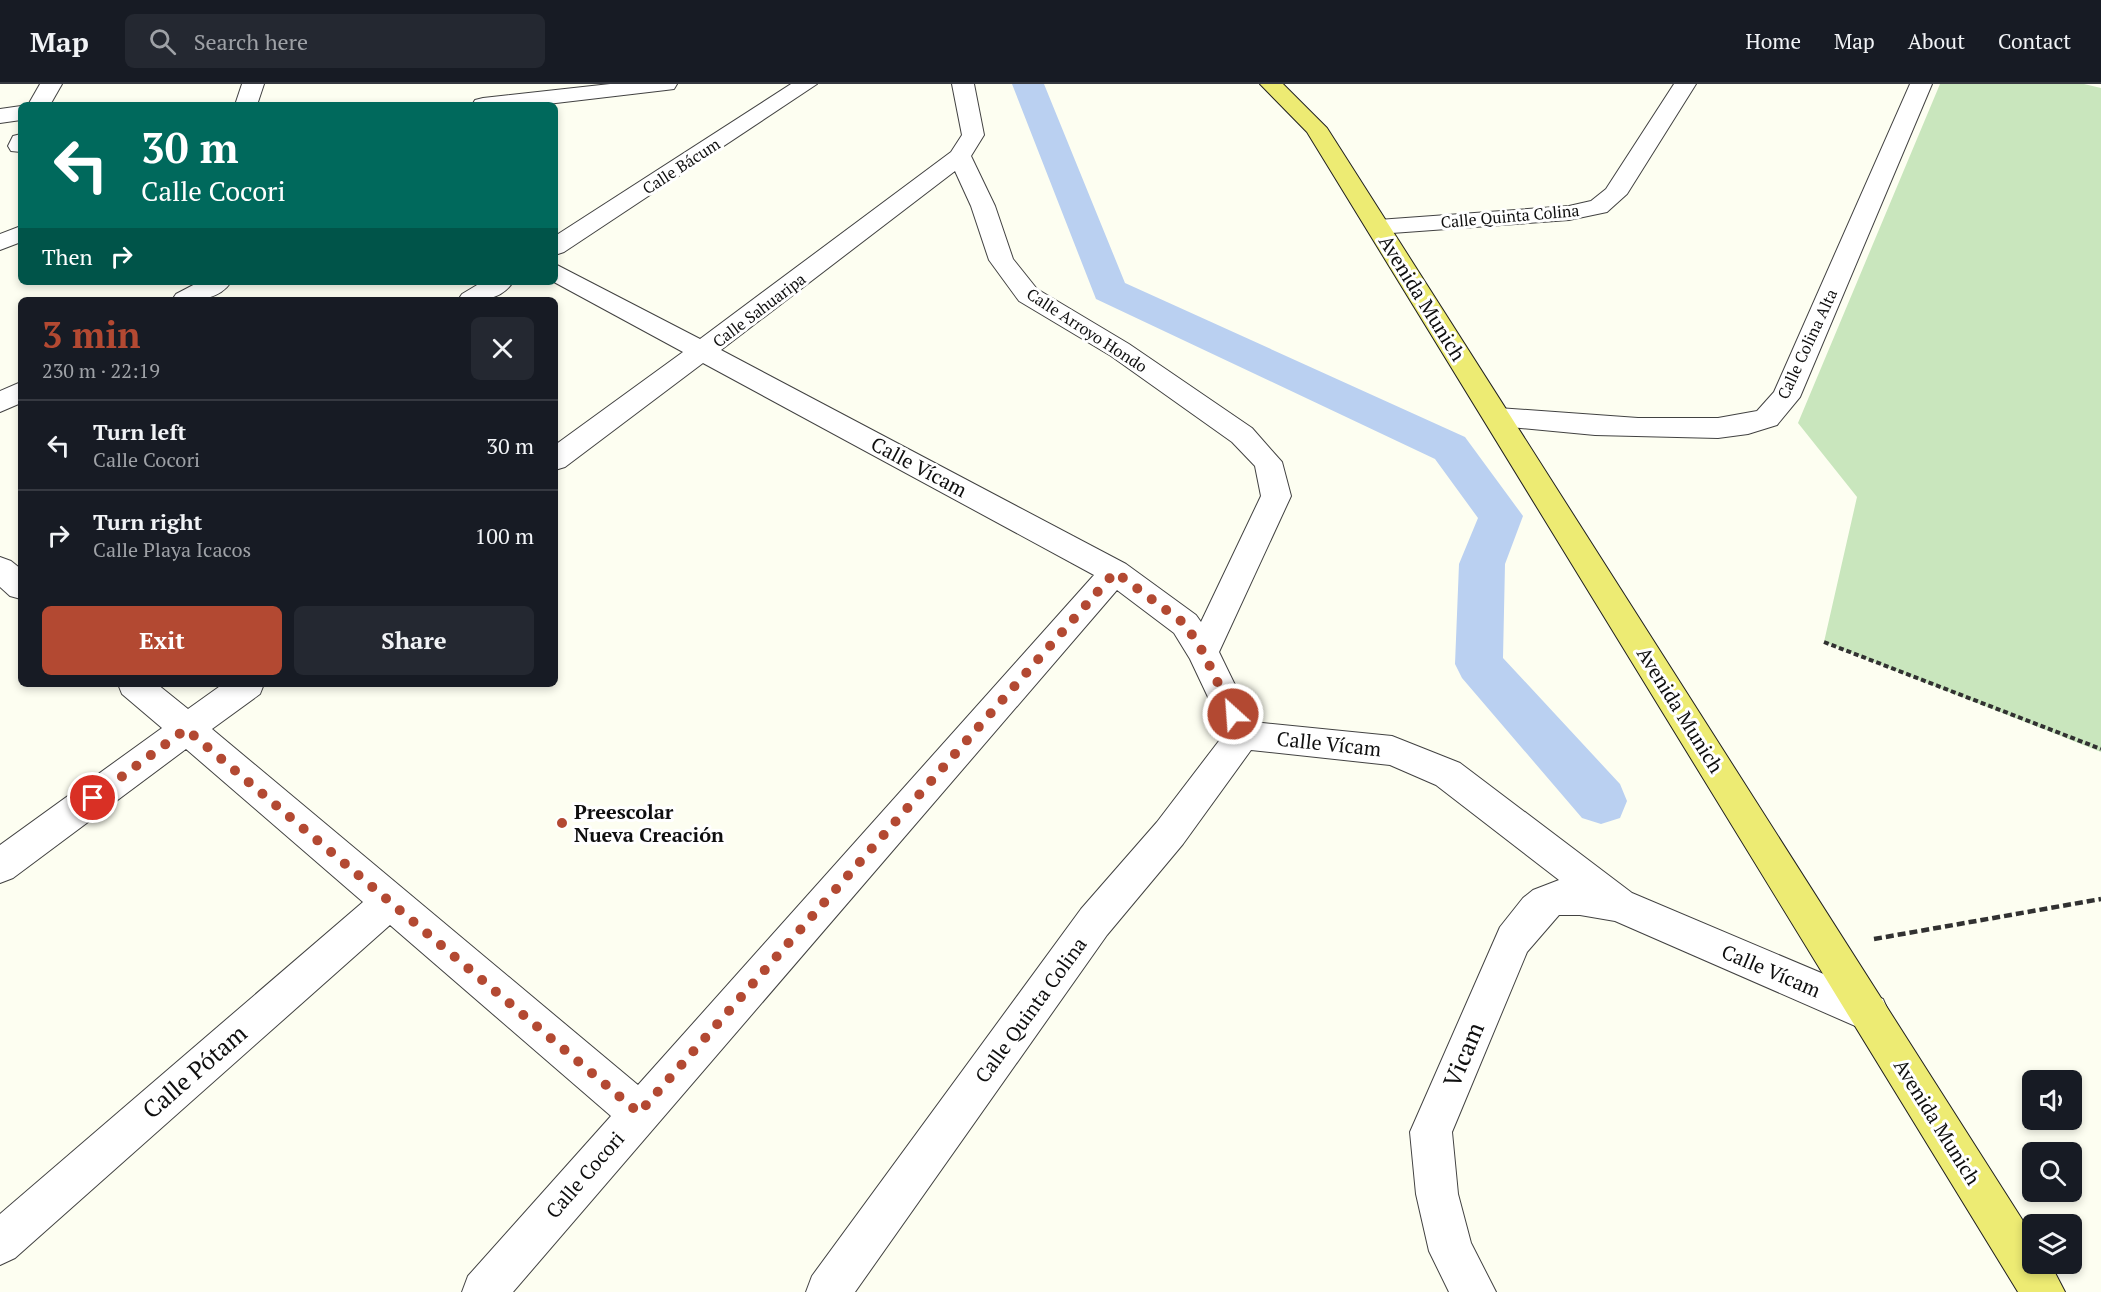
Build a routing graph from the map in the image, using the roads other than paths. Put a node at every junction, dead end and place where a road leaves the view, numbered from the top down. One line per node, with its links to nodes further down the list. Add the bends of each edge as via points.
1 (51, 84): 10 (street)
2 (253, 84): 11 (street)
3 (666, 84): 12 (street)
4 (806, 84): 20 (street, Calle Bácum)
5 (963, 84): 16 (street, via 974,135)
6 (1271, 84): 15 (main road)
7 (1303, 84): 15 (main road)
8 (1684, 84): 17 (street, Calle Quinta Colina, via 1615,194 1599,207 1569,213)
9 (1920, 84): 29 (street, Calle Colina Alta, via 1786,397 1766,418 1737,427 1680,429)
10 (41, 102)
11 (247, 102)
12 (541, 102)
13 (18, 113): 14 (street)
14 (0, 116)
15 (1316, 128): 17 (main road, Avenida Munich)
16 (960, 156): 26 (street, Calle Sahuaripa); 32 (street, Calle Arroyo Hondo, via 983,206 1001,260 1028,295 1120,351 1242,435 1269,462 1276,496)
17 (1378, 227): 29 (main road, Avenida Munich)
18 (18, 234): 19 (street)
19 (0, 243)
20 (558, 245)
21 (558, 274): 26 (street, Calle Vícam)
22 (212, 285): 24 (street)
23 (495, 285): 25 (street)
24 (190, 297)
25 (476, 297)
26 (703, 352): 30 (street, Calle Sahuaripa); 31 (street, Calle Vícam)
27 (18, 393): 28 (street)
28 (0, 403)
29 (1498, 418): 40 (main road, Avenida Munich)
30 (558, 458)
31 (1115, 572): 32 (street, Calle Vícam, via 1185,624); 41 (street, Calle Cocori)
32 (1203, 652): 36 (street, Calle Vícam)
33 (137, 687): 35 (street)
34 (244, 687): 35 (street)
35 (186, 729): 37 (street); 38 (street)
36 (1243, 735): 39 (street, Calle Vícam, via 1392,752 1448,774); 44 (street, Calle Quinta Colina, via 1170,832 1094,922)
37 (0, 867)
38 (391, 901): 41 (street); 42 (street, Calle Pótam)
39 (1619, 905): 40 (street, Calle Vícam); 45 (street, Vicam, via 1561,895 1540,905 1525,922 1513,940 1431,1132 1437,1194 1451,1251)
40 (1869, 1013): 46 (main road, Avenida Munich)
41 (639, 1113): 43 (street, Calle Cocori)
42 (0, 1243)
43 (484, 1292)
44 (828, 1292)
45 (1474, 1292)
46 (2043, 1292)

